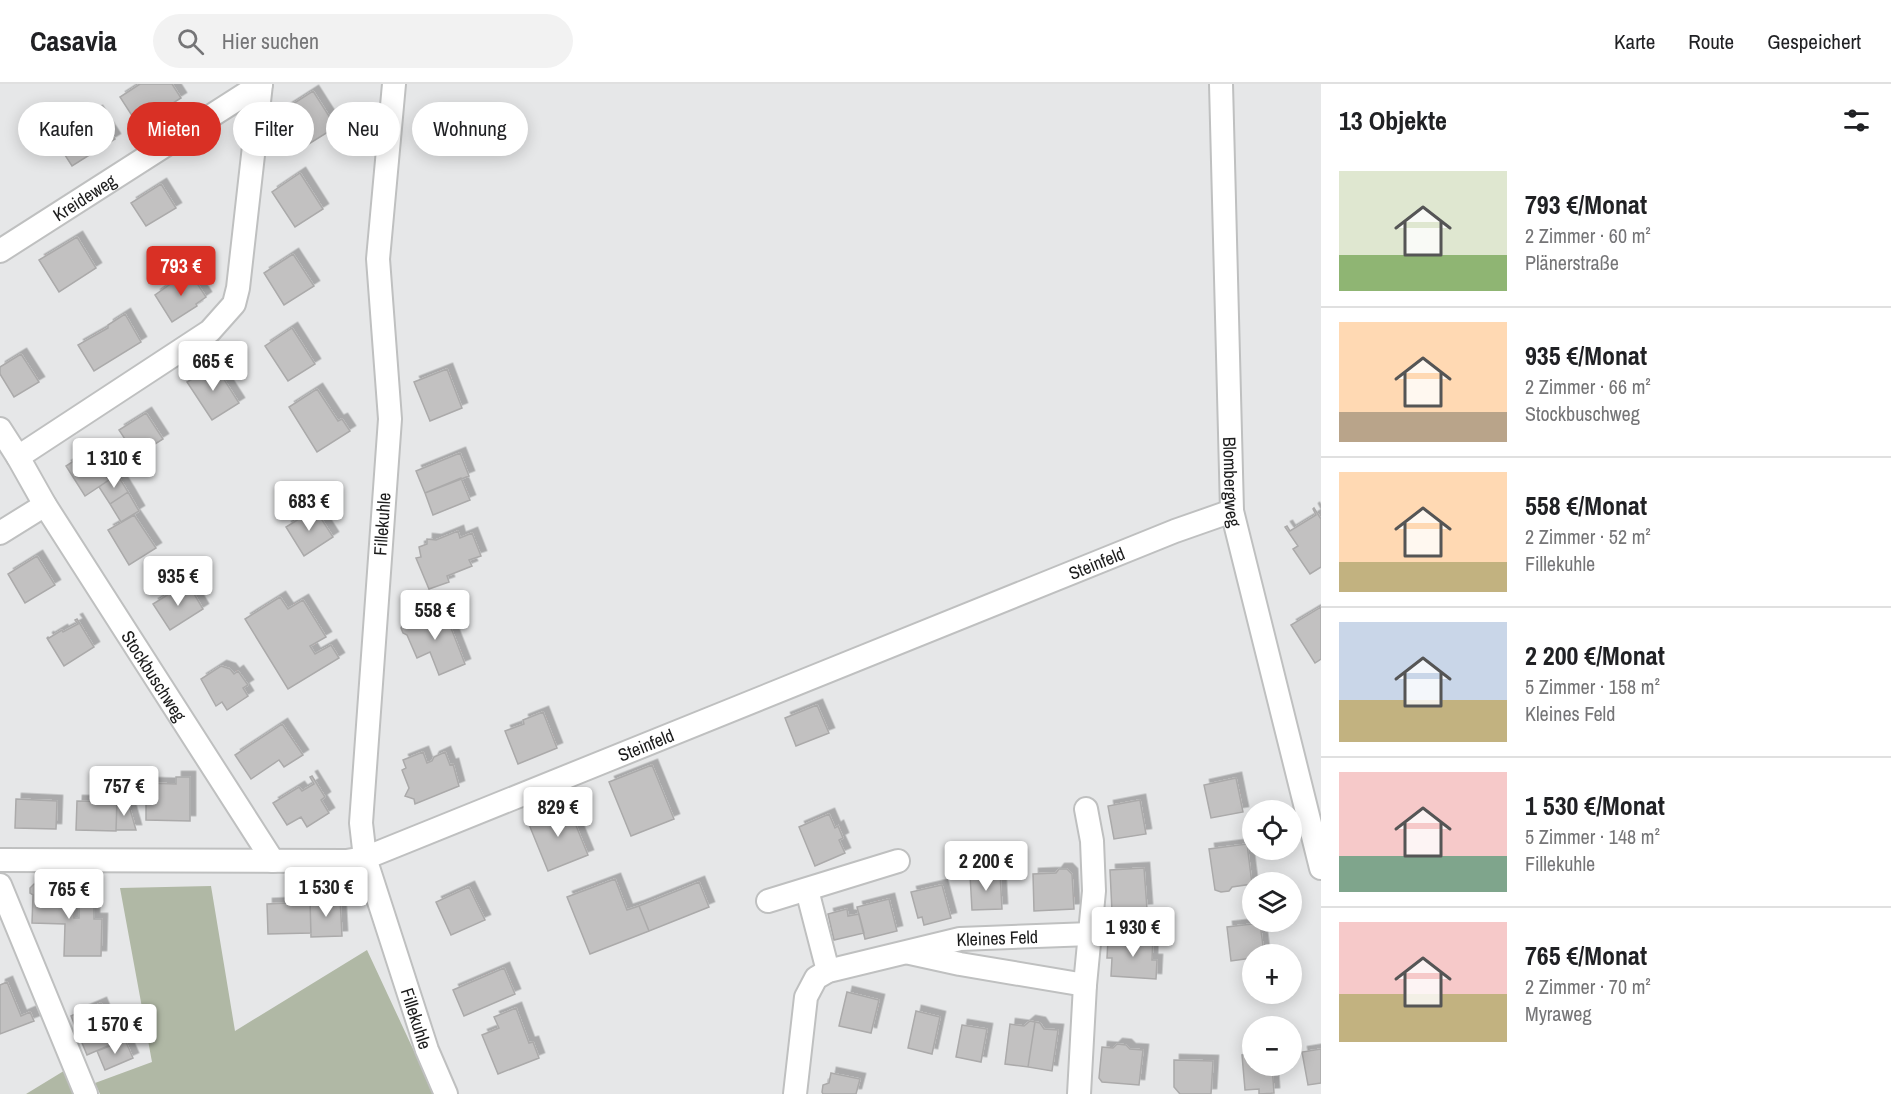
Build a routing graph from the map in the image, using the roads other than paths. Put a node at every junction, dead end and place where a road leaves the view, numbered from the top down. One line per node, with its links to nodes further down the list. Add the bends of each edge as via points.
1 (261, 84): 4 (street, Kreideweg); 6 (street, via 243,262 234,304 210,331)
2 (394, 84): 11 (street, Fillekuhle, via 378,259 390,419 361,823)
3 (1221, 84): 8 (street, Blombergweg)
4 (0, 251)
5 (0, 429): 6 (street, Stockbuschweg)
6 (18, 457): 7 (street, Stockbuschweg)
7 (45, 505): 9 (street); 13 (street, Stockbuschweg)
8 (1232, 511): 11 (street, Steinfeld); 15 (street, Blombergweg)
9 (0, 533)
10 (1086, 809): 19 (street, via 1094,891)
11 (364, 858): 13 (street, Steinfeld); 24 (street, Fillekuhle, via 427,1050)
12 (0, 860): 13 (street, Steinfeld)
13 (273, 861)
14 (898, 861): 17 (street)
15 (1321, 868)
16 (0, 885): 23 (street)
17 (807, 890): 18 (street); 21 (street)
18 (768, 901)
19 (1091, 934): 20 (street, Kleines Feld, via 960,939); 22 (street)
20 (905, 952): 21 (street, Kleines Feld); 22 (street, Kleines Feld)
21 (828, 971): 25 (street, via 816,978 806,997)
22 (1085, 986): 26 (street)
23 (86, 1094)
24 (446, 1094)
25 (795, 1094)
26 (1079, 1094)

